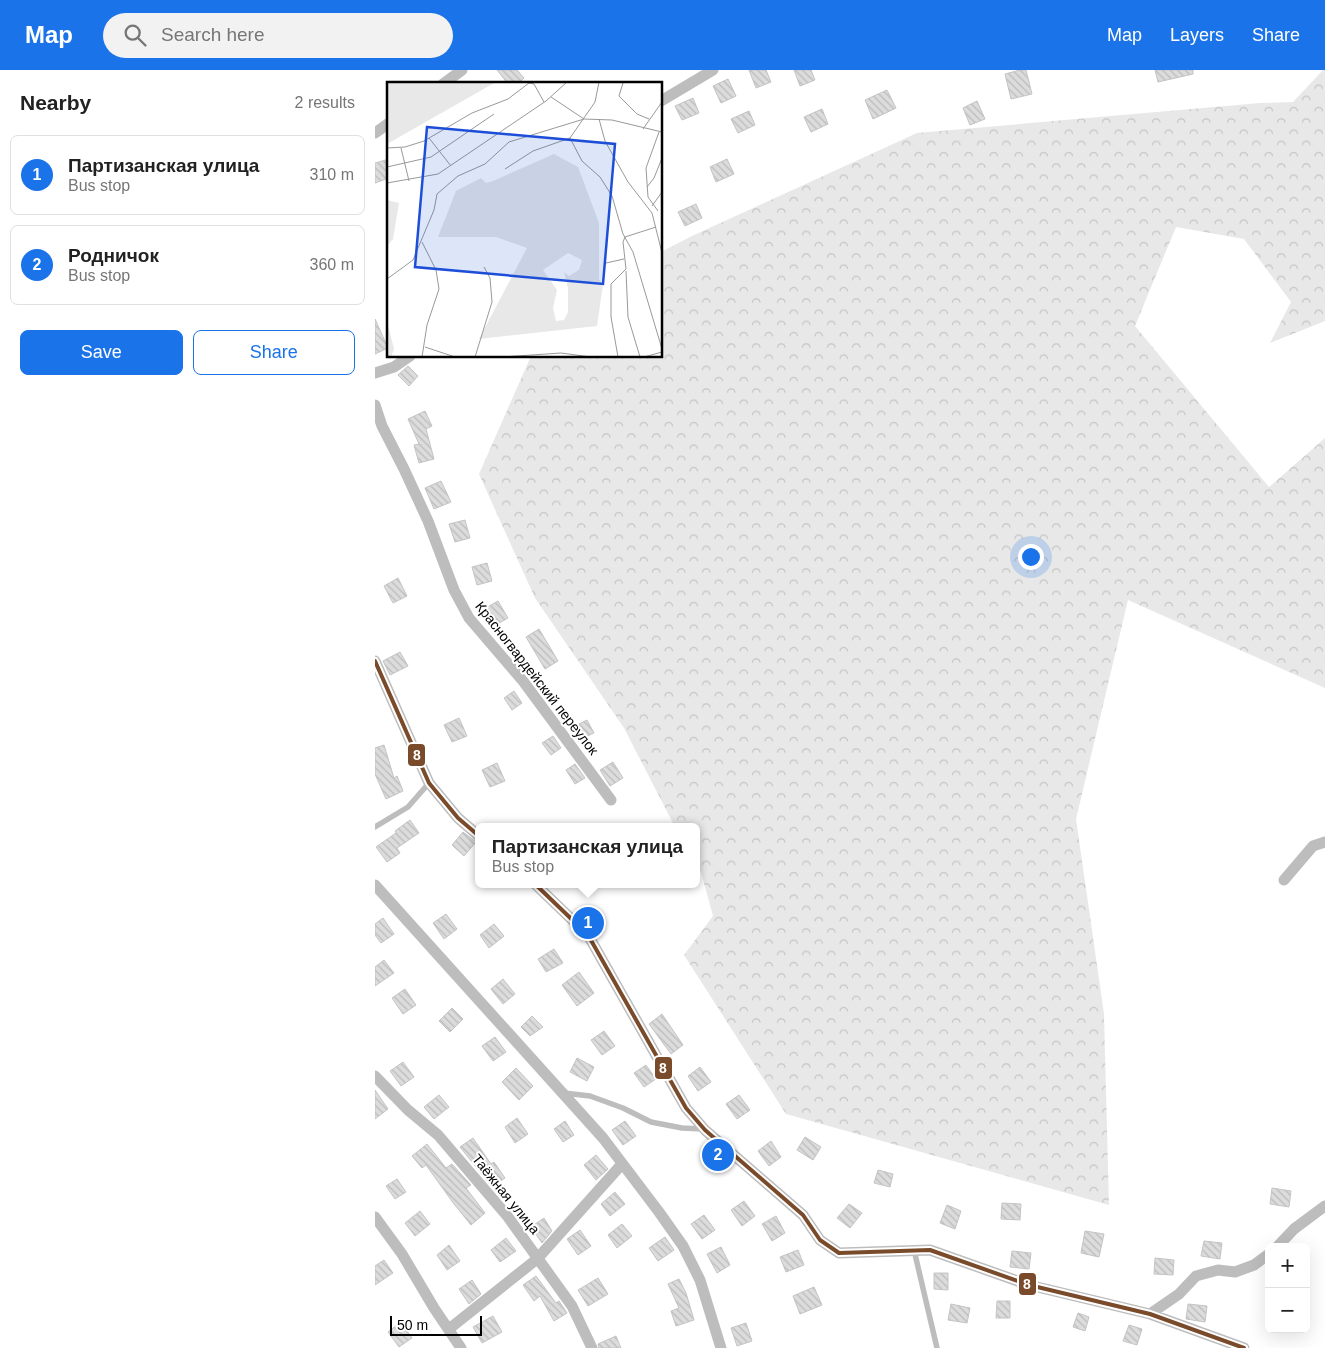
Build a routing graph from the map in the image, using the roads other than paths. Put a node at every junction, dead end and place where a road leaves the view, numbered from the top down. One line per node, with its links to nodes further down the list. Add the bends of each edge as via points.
1 (462, 70): 3 (street)
2 (713, 70): 4 (street)
3 (446, 82)
4 (663, 101)
5 (387, 124): 6 (street)
6 (375, 133)
7 (407, 358): 8 (street, via 394,367)
8 (375, 372)
9 (375, 405): 12 (street, Красногвардейский переулок, via 469,618 523,681)
10 (375, 661): 11 (street)
11 (429, 783): 13 (lane, via 408,807); 14 (street, via 458,818)
12 (611, 800)
13 (375, 827)
14 (475, 833)
15 (1325, 842): 16 (street, via 1313,846)
16 (1284, 880)
17 (375, 885): 20 (street)
18 (539, 888): 21 (street, via 588,935 686,1108)
19 (375, 1076): 28 (street, Таёжная улица, via 437,1135 508,1217)
20 (563, 1093): 21 (lane, via 590,1096 651,1122); 22 (street)
21 (705, 1130): 26 (street, via 803,1215 820,1240 839,1253)
22 (623, 1164): 28 (street); 33 (street, via 683,1246 700,1280)
23 (1325, 1206): 25 (street)
24 (375, 1217): 30 (street)
25 (1281, 1243)
26 (914, 1250): 29 (street, via 930,1250 1029,1285); 34 (lane)
27 (1265, 1257): 29 (street, via 1235,1272 1219,1270 1196,1276 1179,1294)
28 (537, 1259): 30 (street); 32 (street, Таёжная улица, via 572,1306)
29 (1150, 1314): 35 (street)
30 (449, 1329): 31 (street)
31 (461, 1348)
32 (592, 1348)
33 (721, 1348)
34 (937, 1348)
35 (1243, 1348)

